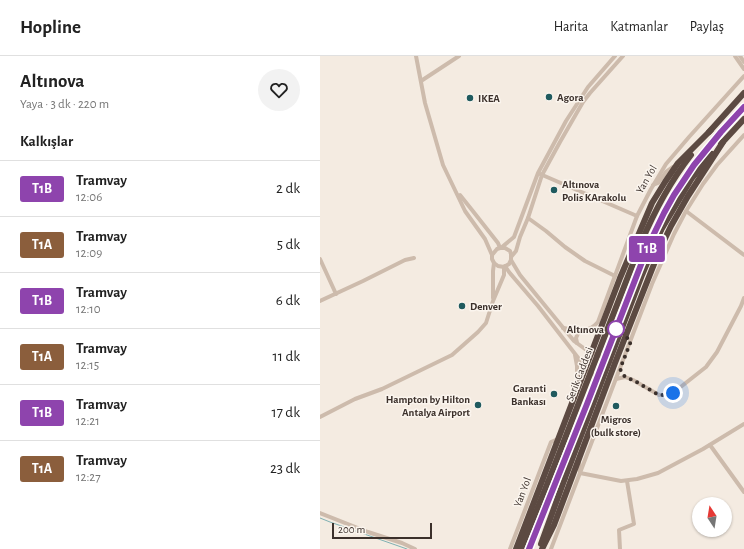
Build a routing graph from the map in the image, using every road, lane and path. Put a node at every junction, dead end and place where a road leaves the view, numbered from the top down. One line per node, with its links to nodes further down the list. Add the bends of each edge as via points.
1 (416, 56): 10 (street)
2 (459, 56): 10 (street)
3 (615, 56): 17 (street, via 588,87 566,120)
4 (623, 56): 17 (street, via 583,102)
5 (735, 56): 8 (street)
6 (740, 56): 7 (street)
7 (744, 62)
8 (744, 69)
9 (744, 76): 18 (street, Yan Yol, via 688,137 666,164)
10 (421, 81): 19 (street, via 443,165)
11 (744, 93): 13 (highway, Serik Caddesi)
12 (744, 119): 15 (highway)
13 (711, 130): 16 (highway); 63 (highway, Serik Caddesi, bridge, via 689,157 651,220)
14 (744, 135): 20 (street, via 717,165)
15 (723, 142): 42 (highway, via 671,226); 64 (highway, bridge, via 692,178 661,230 565,478)
16 (678, 163): 18 (street); 32 (highway, via 652,203)
17 (540, 174): 21 (street); 22 (street); 23 (street, via 514,237)
18 (653, 186): 21 (street, Yan Yol)
19 (457, 192): 23 (street); 24 (street)
20 (686, 211): 25 (street); 44 (street, via 652,284)
21 (637, 216): 31 (street, Yan Yol)
22 (528, 218): 27 (street); 31 (street, via 585,261)
23 (501, 248): 24 (street); 27 (street, via 508,249)
24 (492, 255): 29 (street)
25 (744, 255)
26 (414, 258): 33 (street)
27 (511, 258): 30 (street, via 509,264); 37 (street, via 520,275)
28 (320, 259): 33 (street)
29 (494, 263): 30 (street); 36 (street)
30 (504, 266): 36 (street, via 504,275); 41 (street)
31 (615, 276): 32 (street); 38 (street, Yan Yol, via 598,322 589,330)
32 (615, 290): 40 (highway)
33 (336, 294): 35 (street)
34 (744, 298): 45 (street, via 717,352 706,367 673,393 659,395)
35 (320, 301)
36 (493, 301): 49 (street, via 486,323 452,355 382,389 355,399)
37 (562, 328): 38 (street); 39 (street)
38 (579, 331): 39 (street, via 576,338)
39 (578, 344): 40 (street)
40 (592, 352): 42 (street); 43 (highway)
41 (574, 353): 43 (street); 48 (street)
42 (615, 363): 44 (street); 47 (highway)
43 (585, 369): 47 (street, via 600,379); 48 (highway)
44 (620, 369): 45 (street); 46 (street)
45 (625, 377): 46 (street)
46 (616, 379): 47 (street); 54 (street)
47 (609, 380): 53 (highway)
48 (577, 390): 51 (highway)
49 (320, 418)
50 (744, 424): 52 (street)
51 (555, 440): 61 (street, Yan Yol); 62 (highway)
52 (710, 445): 55 (street, via 658,473); 56 (street)
53 (579, 459): 54 (street); 58 (highway)
54 (580, 473): 55 (street); 57 (street)
55 (627, 481): 66 (street, via 634,524 619,530)
56 (744, 492)
57 (571, 497): 58 (street); 65 (street)
58 (562, 503): 64 (highway)
59 (320, 513): 60 (street)
60 (415, 549)
61 (510, 549)
62 (516, 549)
63 (521, 549)
64 (541, 549)
65 (551, 549)
66 (620, 549)

